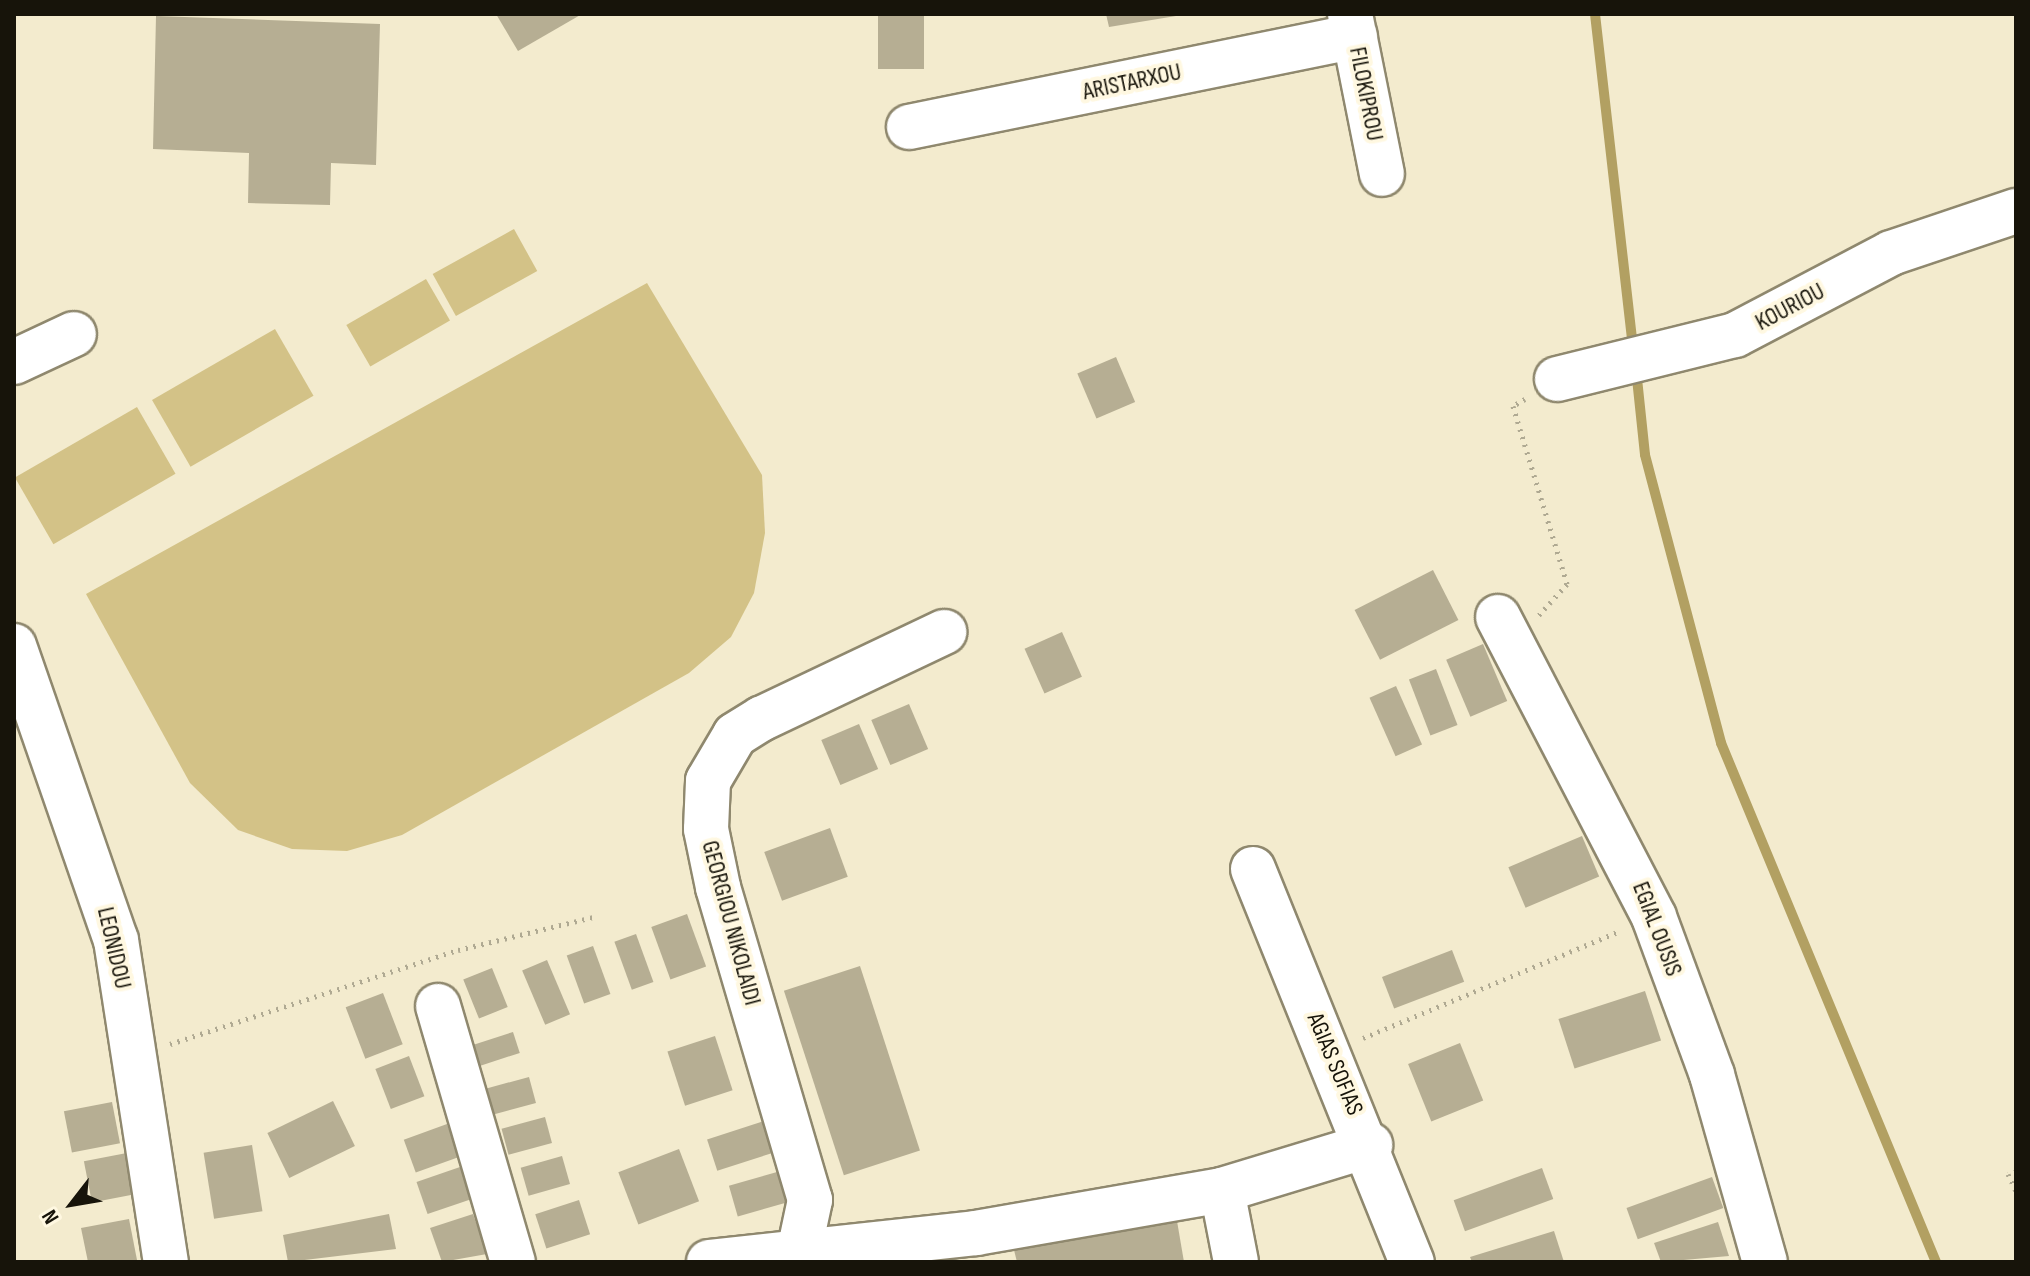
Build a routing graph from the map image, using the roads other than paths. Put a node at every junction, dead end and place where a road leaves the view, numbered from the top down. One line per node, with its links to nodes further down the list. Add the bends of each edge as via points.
1 (1352, 25): 2 (street, ARISTARXOU); 3 (street, FILOKIPROU)
2 (909, 127)
3 (1382, 174)
4 (2016, 211): 7 (street, KOURIOU, via 1891,253 1763,323)
5 (74, 334): 6 (street)
6 (14, 362)
7 (1557, 379)
8 (944, 632): 15 (street, GEORGIOU NIKOLAIDI, via 748,727 720,755 708,781 706,829 718,887 810,1200)
9 (1504, 632): 21 (street, EGIAL OUSIS, via 1627,854 1654,917 1712,1075)
10 (14, 646): 16 (street, LEONIDOU, via 116,940)
11 (1253, 869): 13 (street, AGIAS SOFIAS)
12 (438, 1006): 17 (street)
13 (1370, 1145): 14 (street); 20 (street, AGIAS SOFIAS)
14 (1222, 1190): 15 (street, via 976,1233); 19 (street)
15 (800, 1247): 18 (street)
16 (166, 1262)
17 (513, 1262)
18 (709, 1262)
19 (1236, 1262)
20 (1412, 1262)
21 (1765, 1262)

